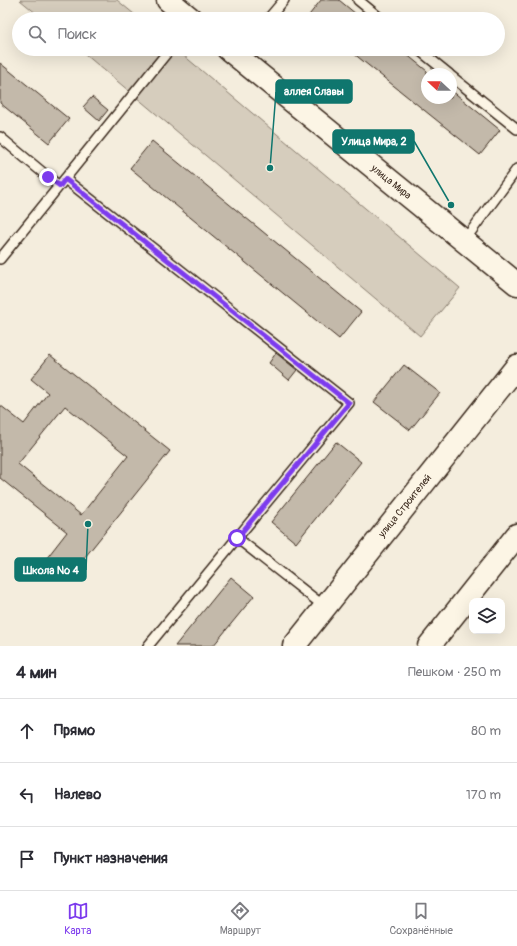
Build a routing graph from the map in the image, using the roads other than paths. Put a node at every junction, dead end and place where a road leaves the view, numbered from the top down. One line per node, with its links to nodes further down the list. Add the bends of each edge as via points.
1 (168, 0): 4 (main road)
2 (284, 0): 5 (lane)
3 (358, 0): 6 (lane)
4 (183, 12)
5 (274, 12)
6 (373, 12)
7 (164, 56): 15 (lane)
8 (241, 56): 16 (main road, улица Мира)
9 (427, 56): 10 (lane)
10 (441, 68)
11 (457, 81): 12 (lane)
12 (517, 129)
13 (0, 137): 15 (lane)
14 (517, 169): 16 (lane)
15 (62, 182): 17 (lane); 21 (lane, via 349,403)
16 (464, 242): 18 (main road, улица Мира)
17 (0, 259)
18 (517, 284)
19 (517, 366): 22 (main road, улица Строителей)
20 (517, 535): 25 (main road)
21 (237, 538): 22 (lane); 23 (lane)
22 (325, 607): 24 (main road, улица Строителей)
23 (148, 646)
24 (294, 646)
25 (429, 646)

